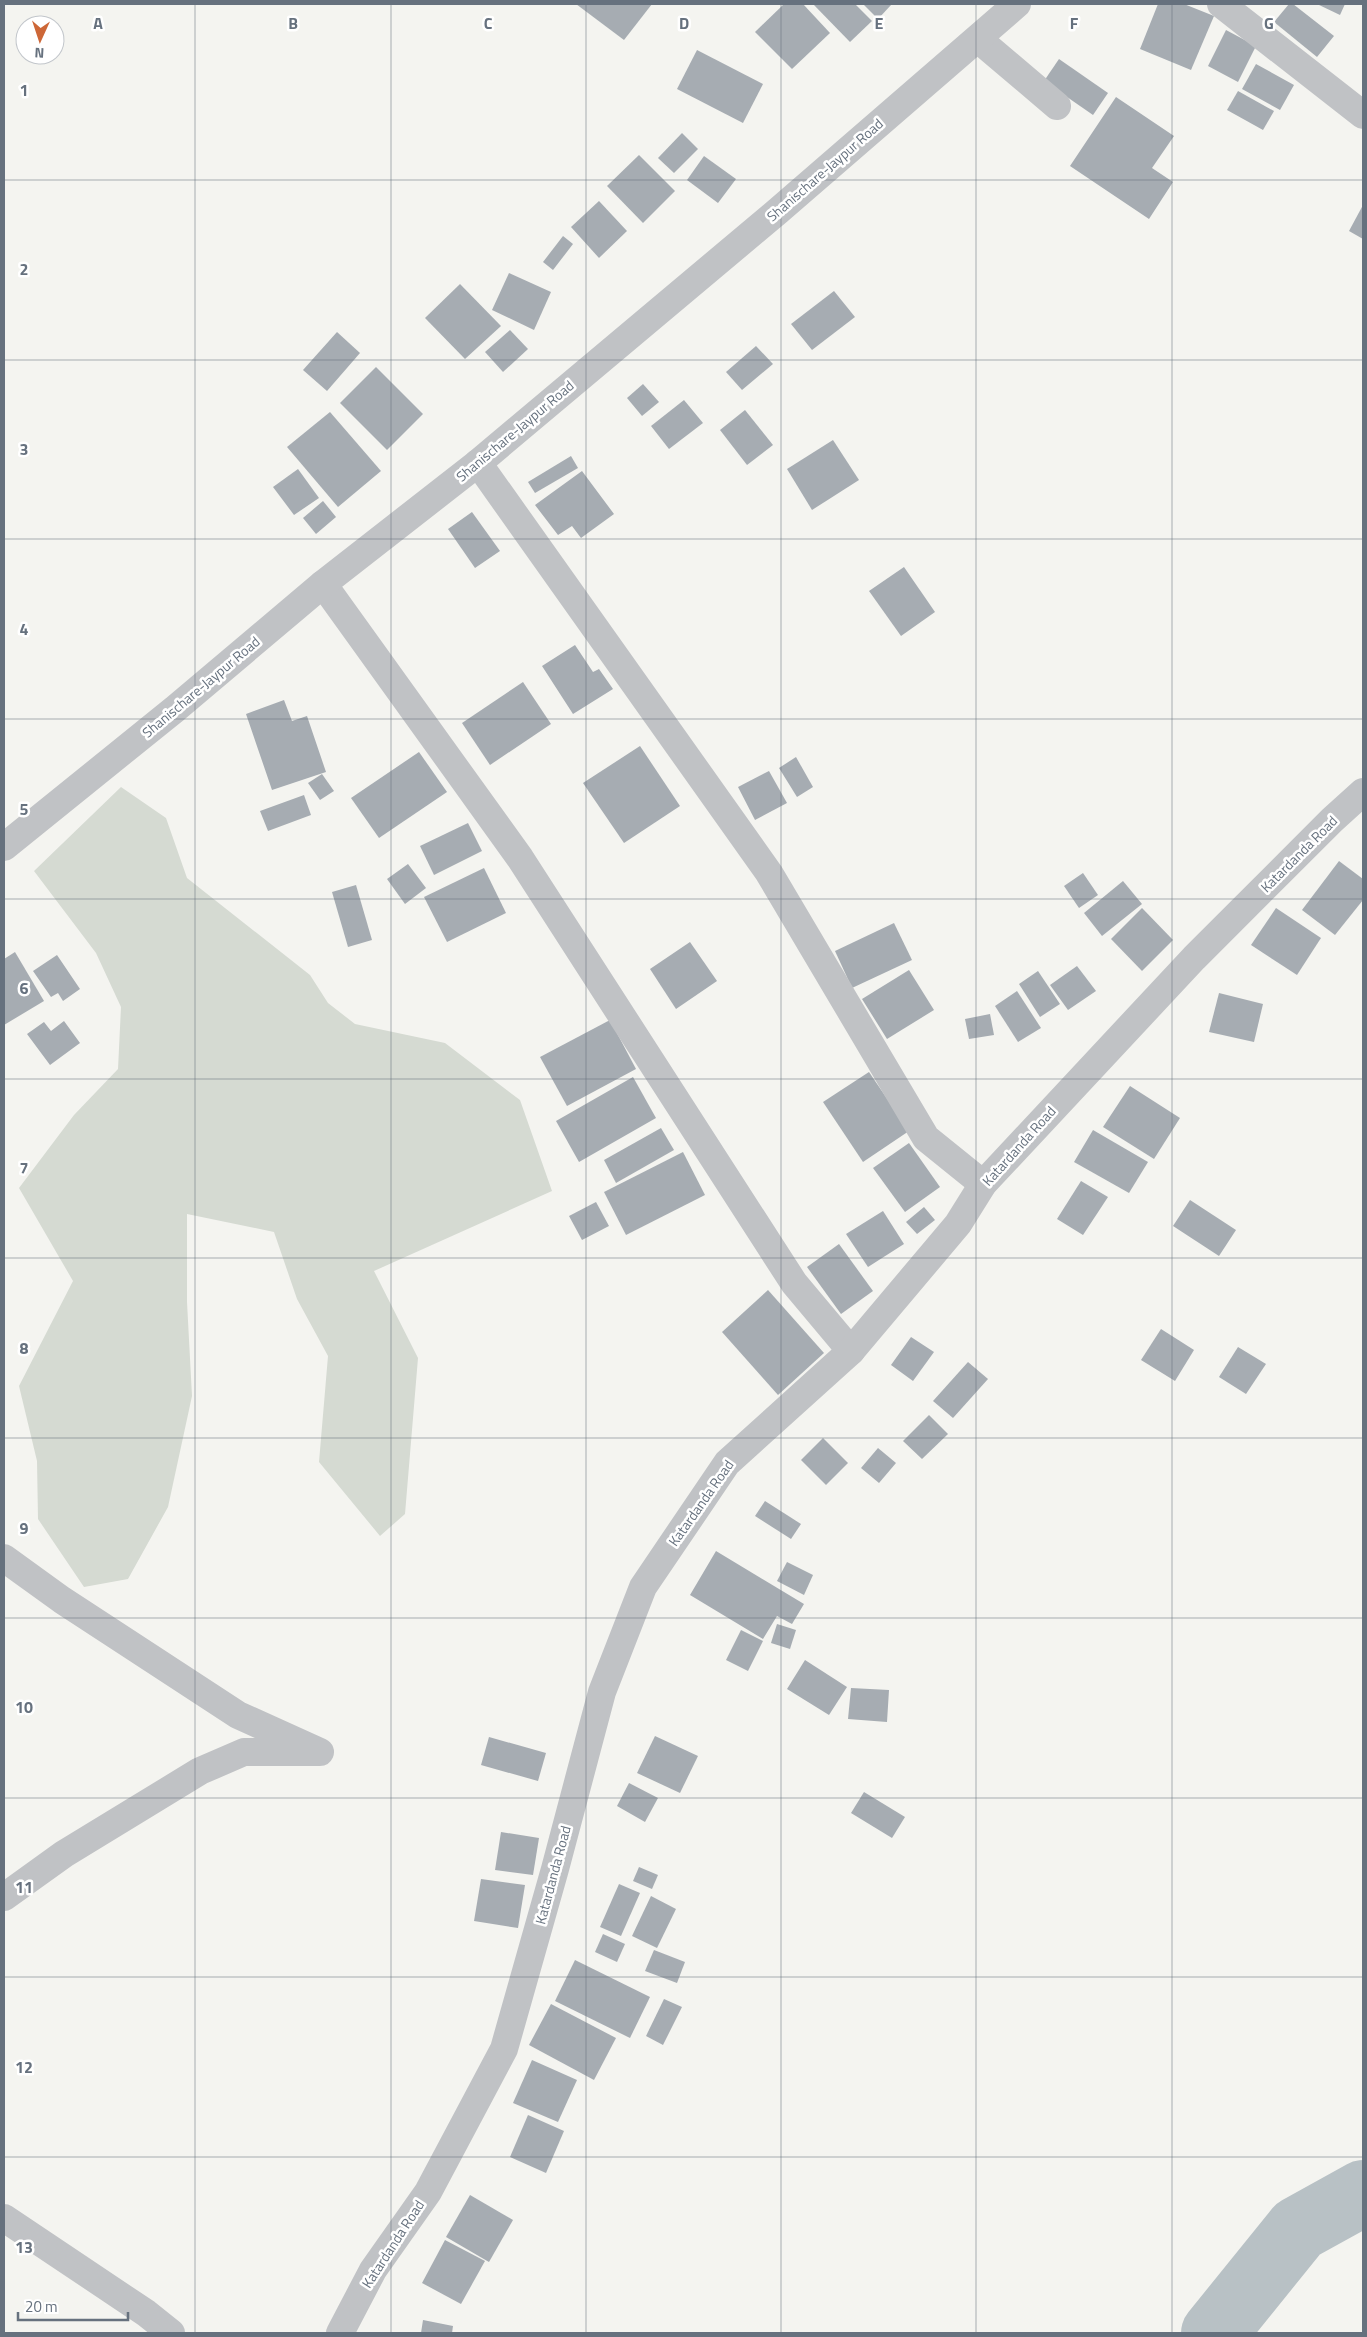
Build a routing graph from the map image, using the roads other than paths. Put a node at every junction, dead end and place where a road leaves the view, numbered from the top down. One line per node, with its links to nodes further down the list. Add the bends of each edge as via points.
1 (1017, 4): 3 (street, Shanischare-Jaypur Road)
2 (1221, 4): 5 (street)
3 (978, 38): 4 (street); 6 (street, Shanischare-Jaypur Road)
4 (1057, 106)
5 (1363, 115)
6 (478, 463): 7 (street, Shanischare-Jaypur Road); 10 (street, via 769,873 926,1138)
7 (323, 584): 9 (street, Shanischare-Jaypur Road); 11 (street, via 520,858 794,1283)
8 (1363, 792): 10 (street, Katardanda Road, via 1194,958)
9 (4, 847)
10 (983, 1184): 11 (street, Katardanda Road, via 958,1224)
11 (851, 1351): 16 (street, Katardanda Road, via 727,1463 643,1587 602,1692 504,2049 428,2192 373,2270)
12 (4, 1558): 13 (street, via 62,1600 238,1715 320,1752 244,1752 200,1771 64,1854)
13 (4, 1897)
14 (4, 2218): 15 (street)
15 (171, 2333)
16 (340, 2333)

